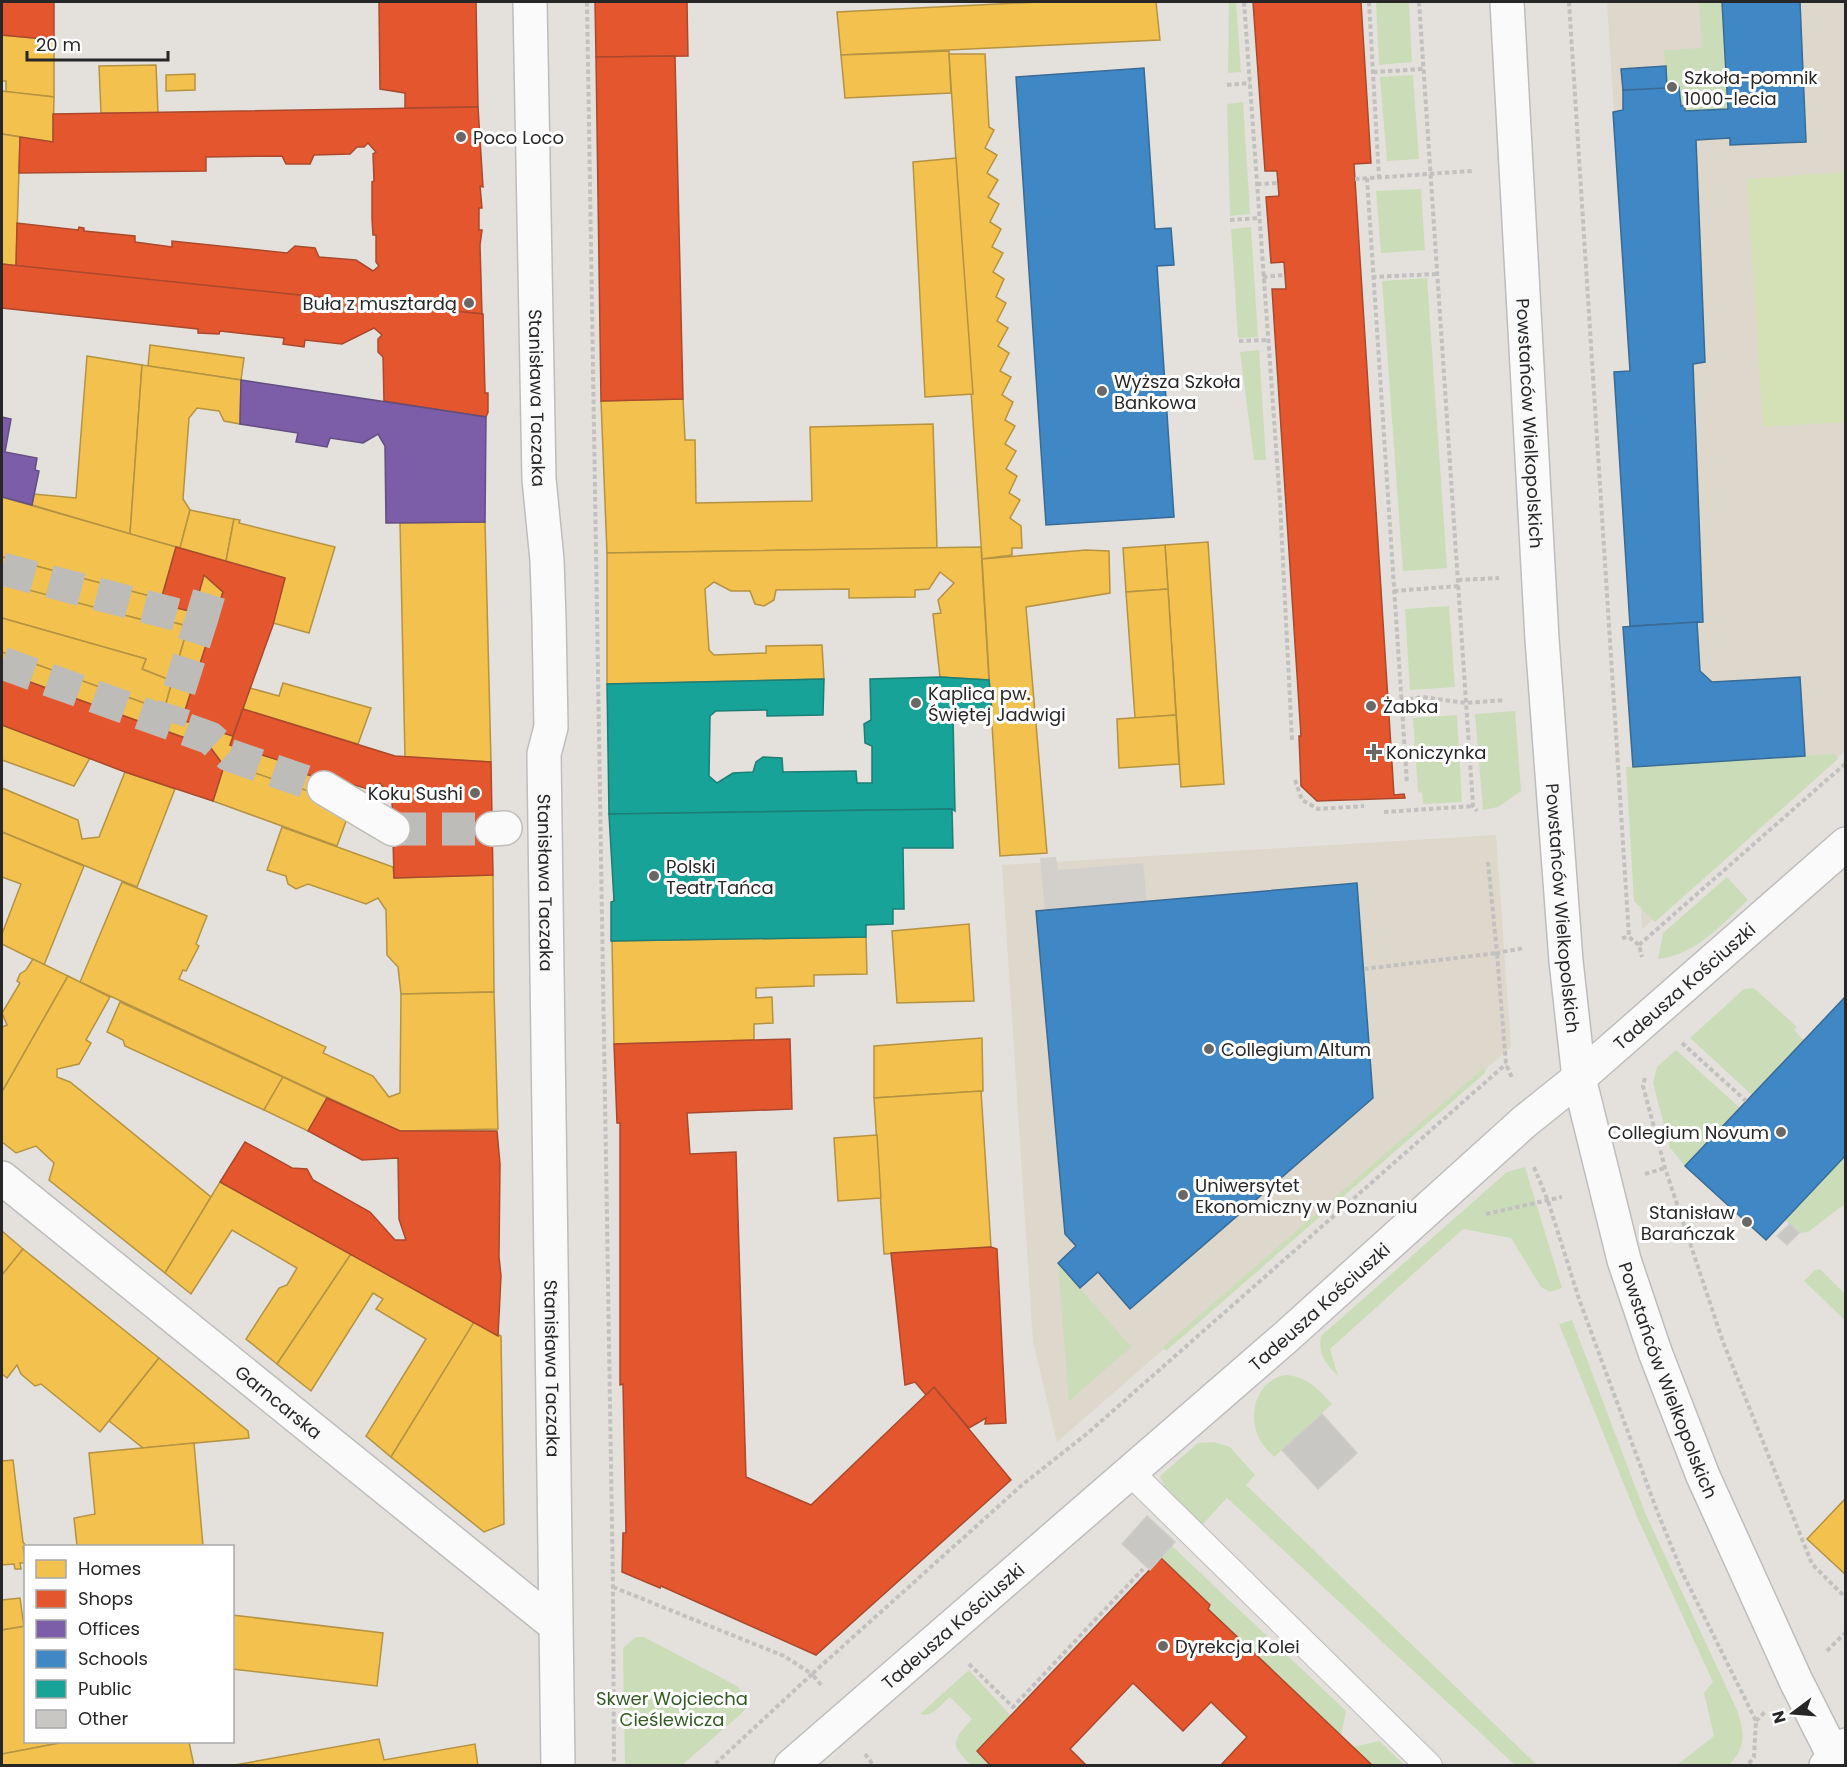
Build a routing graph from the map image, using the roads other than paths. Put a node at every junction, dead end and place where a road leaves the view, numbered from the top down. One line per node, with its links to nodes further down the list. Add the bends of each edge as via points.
1 (530, 2): 4 (street, Stanisława Taczaka, via 538,479 547,560 551,727 544,754)
2 (1507, 2): 8 (street, Powstańców Wielkopolskich, via 1542,650)
3 (324, 788): 6 (street)
4 (545, 828): 5 (lane); 11 (street, Stanisława Taczaka)
5 (498, 829)
6 (393, 830)
7 (1845, 844): 8 (street, Tadeusza Kościuszki)
8 (1579, 1078): 10 (street, Tadeusza Kościuszki, via 1524,1122 1287,1337); 12 (street, Powstańców Wielkopolskich, via 1624,1260 1655,1352 1707,1486 1796,1681)
9 (2, 1178): 11 (street, Garncarska)
10 (1130, 1472): 14 (street, Tadeusza Kościuszki); 15 (lane)
11 (555, 1625): 13 (street, Stanisława Taczaka)
12 (1836, 1758)
13 (558, 1766)
14 (791, 1766)
15 (1429, 1766)

